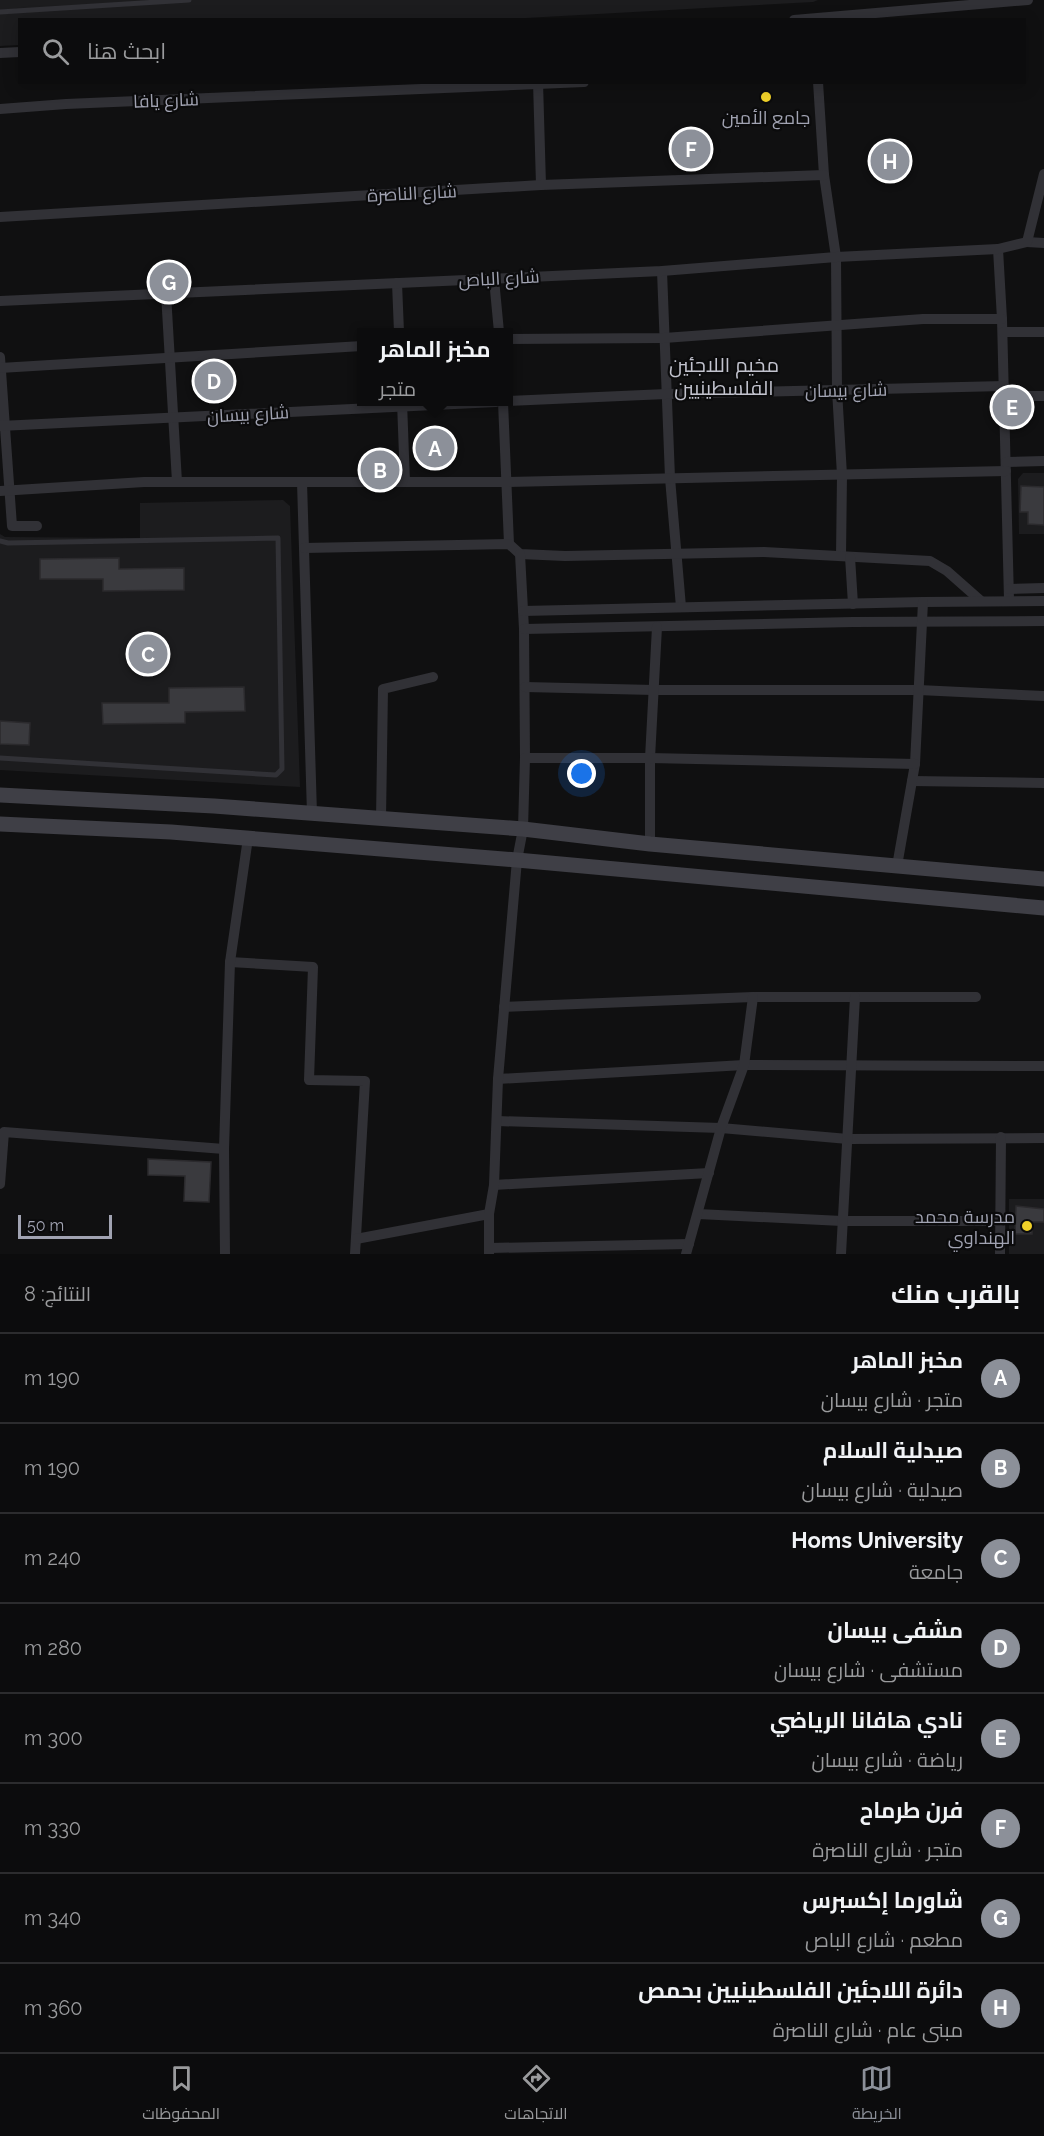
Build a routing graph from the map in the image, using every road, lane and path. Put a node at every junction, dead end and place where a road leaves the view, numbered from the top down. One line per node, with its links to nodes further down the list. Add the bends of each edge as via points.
1 (189, 0): 3 (lane)
2 (1028, 0): 4 (street)
3 (0, 12)
4 (825, 18)
5 (18, 52): 6 (street)
6 (0, 53)
7 (538, 84): 9 (street, شارع يافا); 12 (street)
8 (818, 84): 11 (street)
9 (0, 109)
10 (1044, 174): 14 (street)
11 (824, 175): 12 (street, شارع الناصرة); 17 (street)
12 (541, 185): 13 (street, شارع الناصرة)
13 (0, 217)
14 (1027, 242): 15 (street, شارع الباص); 16 (street, شارع الباص)
15 (1044, 243)
16 (998, 249): 17 (street, شارع الباص); 23 (street)
17 (836, 257): 18 (street, شارع الباص); 24 (street)
18 (662, 271): 19 (street, شارع الباص); 29 (street)
19 (494, 279): 20 (street, شارع الباص); 26 (street)
20 (397, 283): 21 (street, شارع الباص); 25 (street)
21 (166, 293): 22 (street, شارع الباص); 33 (street)
22 (0, 301)
23 (1002, 319): 24 (street); 27 (street)
24 (836, 325): 29 (street); 35 (street)
25 (399, 328)
26 (499, 328)
27 (1003, 332): 28 (street); 36 (street)
28 (1044, 332)
29 (664, 338): 30 (street); 37 (street)
30 (513, 339)
31 (357, 346): 33 (street)
32 (0, 357): 34 (street)
33 (170, 358): 34 (street); 43 (street)
34 (0, 368): 44 (street)
35 (837, 390): 36 (street, شارع بيسان); 37 (street, شارع بيسان); 47 (street)
36 (1004, 391): 38 (street, شارع بيسان); 46 (street)
37 (666, 394): 39 (street, شارع بيسان); 48 (street)
38 (1044, 396)
39 (513, 401)
40 (367, 406): 43 (street, شارع بيسان)
41 (402, 406): 51 (street)
42 (502, 406): 52 (street)
43 (173, 417): 44 (street, شارع بيسان); 49 (street)
44 (2, 426): 53 (street)
45 (1044, 461): 46 (street)
46 (1006, 467): 47 (street); 62 (street)
47 (842, 475): 48 (street); 60 (street)
48 (670, 478): 52 (street); 59 (street)
49 (177, 482): 50 (street); 53 (street)
50 (302, 482): 51 (street); 57 (street)
51 (405, 482): 52 (street)
52 (505, 482): 56 (street)
53 (5, 491): 54 (street, via 12,526)
54 (37, 526)
55 (0, 541): 79 (lane, via 278,538 282,769 276,775)
56 (509, 544): 57 (street); 58 (street)
57 (304, 548): 86 (street)
58 (520, 554): 59 (street); 69 (street)
59 (677, 554): 60 (street, via 764,552); 68 (street)
60 (845, 556): 64 (street, via 930,561); 67 (street)
61 (1044, 588): 62 (street)
62 (1009, 589): 63 (street)
63 (1009, 600): 64 (street); 65 (street)
64 (981, 601): 66 (street)
65 (1044, 601)
66 (923, 602): 67 (street); 71 (street)
67 (853, 604): 68 (street)
68 (681, 608): 69 (street)
69 (523, 611): 73 (street)
70 (1044, 621): 71 (street)
71 (922, 622): 72 (street); 77 (street)
72 (657, 627): 73 (street); 76 (street)
73 (524, 629): 75 (street)
74 (433, 677): 87 (street, via 383,689)
75 (525, 687): 76 (street); 80 (street)
76 (654, 690): 77 (street); 81 (street)
77 (919, 690): 78 (street); 82 (street)
78 (1044, 696)
79 (0, 758)
80 (525, 758): 81 (street); 89 (street)
81 (650, 758): 82 (street); 91 (street)
82 (915, 764): 83 (street)
83 (912, 781): 84 (street); 93 (street)
84 (1044, 783)
85 (0, 795): 86 (main road)
86 (312, 814): 87 (main road)
87 (381, 819): 89 (main road)
88 (0, 824): 90 (main road)
89 (523, 829): 91 (main road); 92 (street)
90 (248, 838): 92 (main road); 96 (street)
91 (650, 844): 93 (main road)
92 (517, 860): 95 (main road); 100 (street)
93 (897, 866): 94 (main road)
94 (1044, 879)
95 (1044, 908)
96 (230, 962): 110 (street); 118 (street, via 313,967 309,1080 365,1081)
97 (753, 997): 98 (street); 100 (street); 101 (street)
98 (855, 997): 99 (street); 102 (street)
99 (976, 997)
100 (504, 1007): 104 (street)
101 (744, 1065): 102 (street); 104 (street); 106 (street)
102 (853, 1065): 103 (street); 109 (street)
103 (1044, 1066)
104 (498, 1079): 105 (street)
105 (497, 1121): 106 (street); 113 (street)
106 (721, 1128): 109 (street); 111 (street)
107 (1001, 1137): 108 (street); 109 (street); 117 (street)
108 (1044, 1138)
109 (848, 1139): 116 (street)
110 (224, 1149): 112 (street, via 4,1132); 121 (street)
111 (709, 1173): 113 (street); 115 (street)
112 (0, 1184)
113 (494, 1185): 114 (street)
114 (489, 1214): 118 (street); 120 (street)
115 (698, 1214): 116 (street); 119 (street)
116 (842, 1221): 117 (street); 123 (street)
117 (1001, 1221): 124 (street)
118 (356, 1239): 122 (street)
119 (688, 1249): 120 (street)
120 (489, 1251)
121 (225, 1254)
122 (355, 1254)
123 (841, 1254)
124 (1000, 1254)

